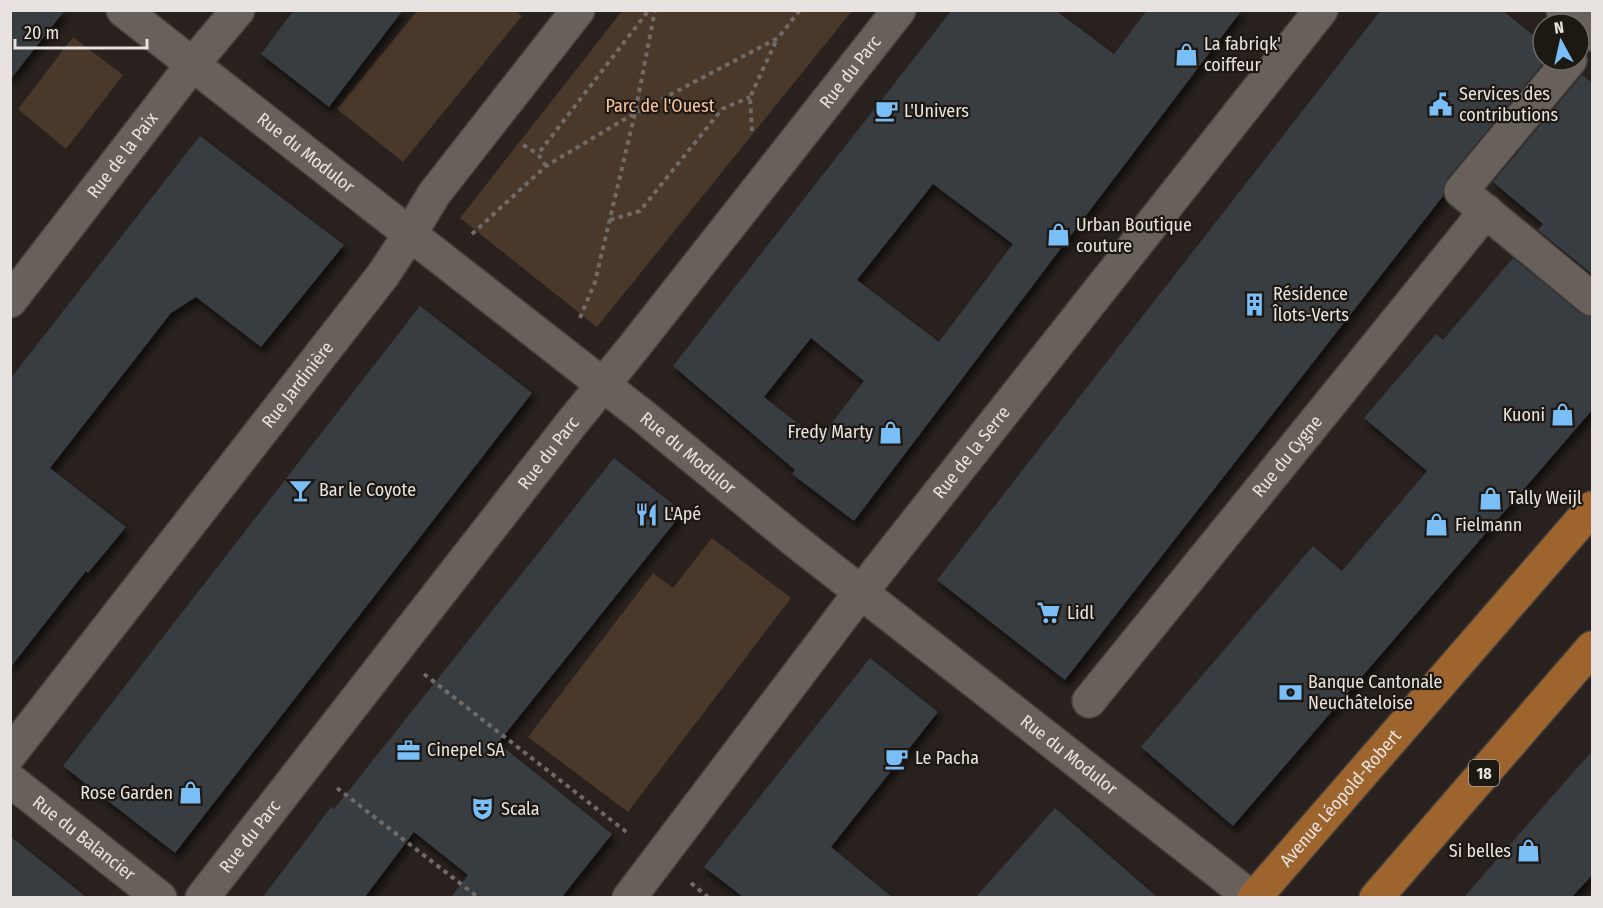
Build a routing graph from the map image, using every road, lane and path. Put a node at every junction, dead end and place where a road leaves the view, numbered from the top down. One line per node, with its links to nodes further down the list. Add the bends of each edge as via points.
1 (123, 10): 12 (street, Rue du Modulor)
2 (238, 10): 12 (street, Rue de la Paix)
3 (578, 10): 20 (street, Rue Jardinière, via 434,194)
4 (649, 10): 17 (path, via 537,154)
5 (655, 10): 15 (path)
6 (800, 10): 11 (path)
7 (899, 10): 25 (street, Rue du Parc)
8 (1321, 10): 27 (street, Rue de la Serre)
9 (1563, 10): 10 (street)
10 (1592, 33)
11 (778, 38): 14 (path); 15 (path)
12 (192, 65): 20 (street, Rue du Modulor); 23 (street, Rue de la Paix)
13 (1560, 72): 18 (street, via 1461,191)
14 (750, 97): 16 (path); 19 (path, via 722,109 640,211)
15 (635, 114): 17 (path); 19 (path)
16 (752, 142)
17 (546, 166): 21 (path)
18 (1486, 211): 22 (street); 30 (street, Rue du Cygne)
19 (609, 221): 24 (path, via 595,282)
20 (410, 234): 25 (street, Rue du Modulor); 31 (street, Rue Jardinière)
21 (471, 234)
22 (1593, 299)
23 (10, 301)
24 (578, 321)
25 (603, 386): 27 (street, Rue du Modulor); 36 (street, Rue du Parc)
26 (1593, 508): 39 (main road, Avenue Léopold-Robert)
27 (862, 593): 34 (street, Rue de la Serre); 39 (street, Rue du Modulor)
28 (1593, 648): 40 (main road, 18)
29 (424, 674): 34 (path)
30 (1089, 701)
31 (10, 754)
32 (10, 780): 35 (street, Rue du Balancier)
33 (336, 787): 37 (path)
34 (659, 857): 38 (street, Rue de la Serre)
35 (160, 897)
36 (202, 897)
37 (478, 897)
38 (629, 897)
39 (1253, 897)
40 (1376, 897)

